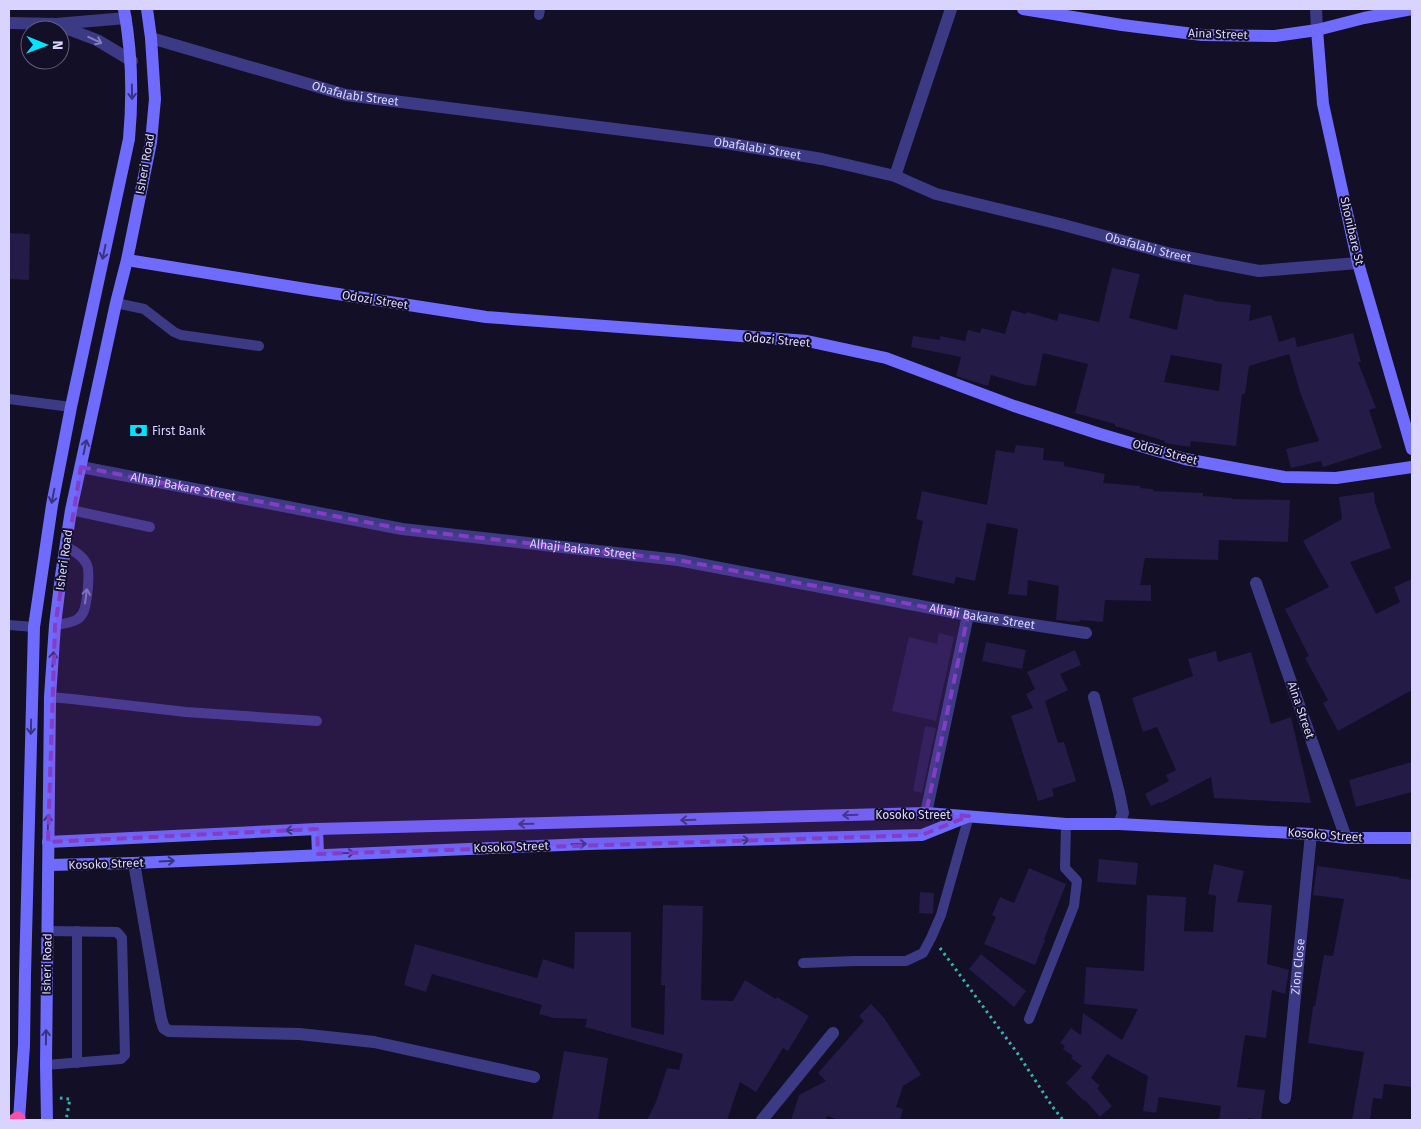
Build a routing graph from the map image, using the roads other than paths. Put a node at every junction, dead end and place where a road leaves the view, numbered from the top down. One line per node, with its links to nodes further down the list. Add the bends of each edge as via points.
1 (147, 9): 10 (main road, Isheri Road)
2 (951, 9): 12 (street)
3 (1023, 9): 9 (main road, Aina Street, via 1202,35 1274,36)
4 (1316, 9): 9 (street, Shonibare St)
5 (1412, 9): 9 (main road, Aina Street)
6 (125, 13): 7 (street); 11 (main road, Isheri Road)
7 (70, 22)
8 (70, 29): 11 (street, one-way to 11, via 97,40)
9 (1317, 30): 14 (main road, Shonibare St, via 1323,104)
10 (152, 38): 12 (street, Obafalabi Street, via 346,95 726,143 822,159); 13 (main road, Isheri Road, via 155,99)
11 (132, 61): 18 (main road, Isheri Road, one-way to 18, via 129,139)
12 (895, 176): 14 (street, Obafalabi Street, via 936,194 1171,254 1259,271)
13 (127, 260): 15 (main road, Isheri Road); 21 (main road, Odozi Street, via 486,316 807,341 886,358 1014,406 1185,459 1284,477 1336,478)
14 (1358, 263): 19 (main road, Shonibare St)
15 (116, 303): 16 (lane, via 144,309 182,335); 20 (main road, Isheri Road, one-way to 15)
16 (259, 346)
17 (9, 399): 18 (lane)
18 (71, 407): 29 (main road, Isheri Road, one-way to 29)
19 (1412, 449)
20 (81, 467): 22 (main road, Isheri Road); 26 (street, Alhaji Bakare Street, via 402,529 678,560)
21 (1412, 467)
22 (71, 510): 23 (lane); 24 (main road, Isheri Road)
23 (150, 527)
24 (65, 546): 28 (main road, Isheri Road); 28 (lane, one-way to 24, via 78,619 83,613 86,597 87,563)
25 (1256, 583): 40 (street, Aina Street)
26 (968, 615): 30 (street, Alhaji Bakare Street); 34 (street)
27 (9, 625): 29 (lane)
28 (55, 625): 31 (main road, Isheri Road, one-way to 28)
29 (34, 627): 55 (main road, Isheri Road, one-way to 55, via 24,1045)
30 (1086, 632)
31 (50, 697): 33 (lane, via 186,712); 42 (main road, Isheri Road, one-way to 31)
32 (1094, 697): 37 (street, via 1119,793 1122,813)
33 (317, 720)
34 (926, 813): 35 (main road, Kosoko Street); 38 (main road, Kosoko Street, one-way to 38)
35 (969, 816): 36 (main road, Kosoko Street); 43 (main road, Kosoko Street, one-way to 35, via 922,835); 48 (lane, via 941,915 923,953 906,961)
36 (1066, 824): 37 (main road, Kosoko Street); 49 (lane, via 1065,868 1077,881 1074,906)
37 (1119, 824): 39 (main road, Kosoko Street)
38 (317, 829): 42 (main road, Kosoko Street, one-way to 42); 43 (main road)
39 (1311, 834): 40 (main road, Kosoko Street); 54 (street, Zion Close)
40 (1346, 838): 41 (main road, Kosoko Street)
41 (1412, 838)
42 (48, 842): 45 (main road, Isheri Road)
43 (318, 854): 44 (main road, Kosoko Street, one-way to 43)
44 (134, 863): 45 (main road, Kosoko Street); 53 (street, via 160,1019 169,1031 299,1034 374,1042)
45 (49, 865): 46 (main road, Isheri Road)
46 (48, 931): 47 (lane); 52 (main road, Isheri Road, one-way to 46)
47 (76, 931): 51 (lane); 51 (lane, via 117,932 122,938 125,1055 121,1059)
48 (803, 963)
49 (1029, 1019)
50 (833, 1033): 57 (street)
51 (77, 1063): 52 (lane)
52 (46, 1065): 56 (main road, Isheri Road)
53 (534, 1077)
54 (1285, 1098)
55 (18, 1120)
56 (47, 1120)
57 (762, 1120)

